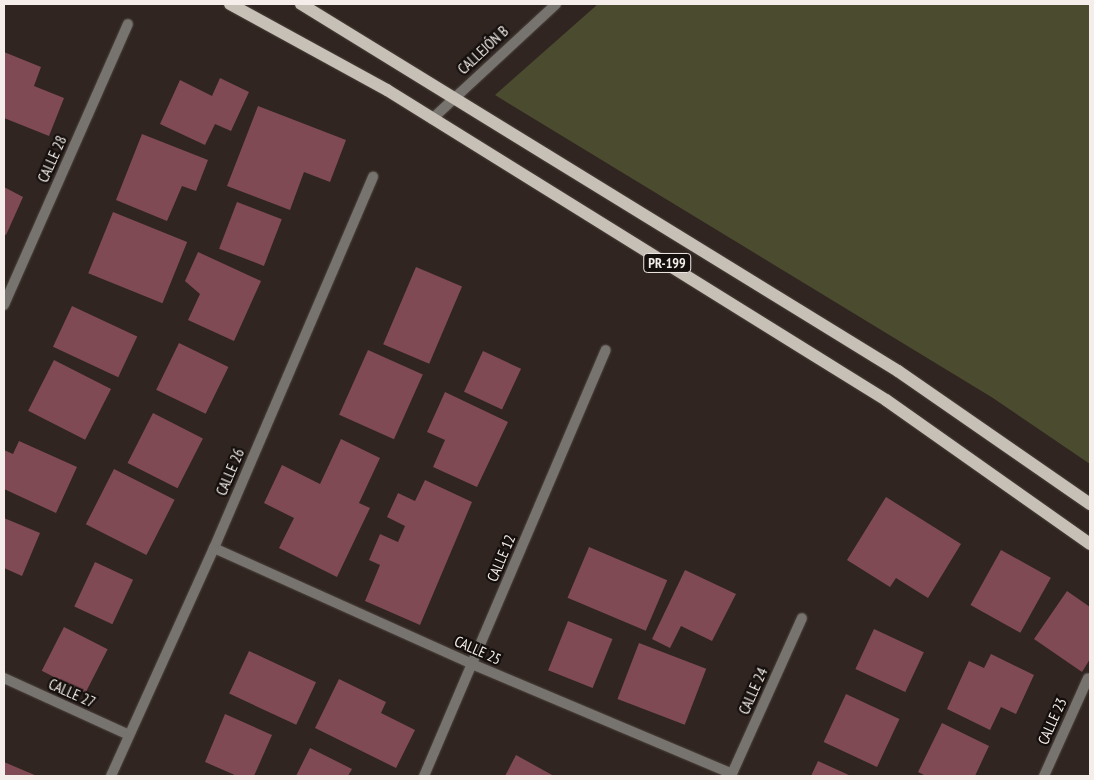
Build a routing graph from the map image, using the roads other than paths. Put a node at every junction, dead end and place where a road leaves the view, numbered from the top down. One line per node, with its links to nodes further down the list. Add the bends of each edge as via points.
1 (230, 4): 6 (main road, PR-199, via 387,90)
2 (301, 4): 5 (main road, PR-199)
3 (556, 4): 5 (street, CALLEJÓN B)
4 (128, 24): 8 (street, CALLE 28)
5 (454, 97): 6 (street, CALLEJÓN B); 10 (main road, PR-199, via 890,365)
6 (432, 120): 11 (main road, PR-199, via 886,400)
7 (373, 177): 12 (street, CALLE 26)
8 (4, 305)
9 (606, 350): 14 (street, CALLE 12)
10 (1090, 504)
11 (1090, 544)
12 (214, 548): 14 (street, CALLE 25); 17 (street, CALLE 26)
13 (802, 618): 18 (street, CALLE 24)
14 (472, 664): 18 (street, CALLE 25); 20 (street, CALLE 12)
15 (4, 678): 17 (street, CALLE 27)
16 (1088, 678): 21 (street, CALLE 23)
17 (129, 735): 19 (street, CALLE 26)
18 (732, 775)
19 (111, 776)
20 (424, 776)
21 (1044, 776)

